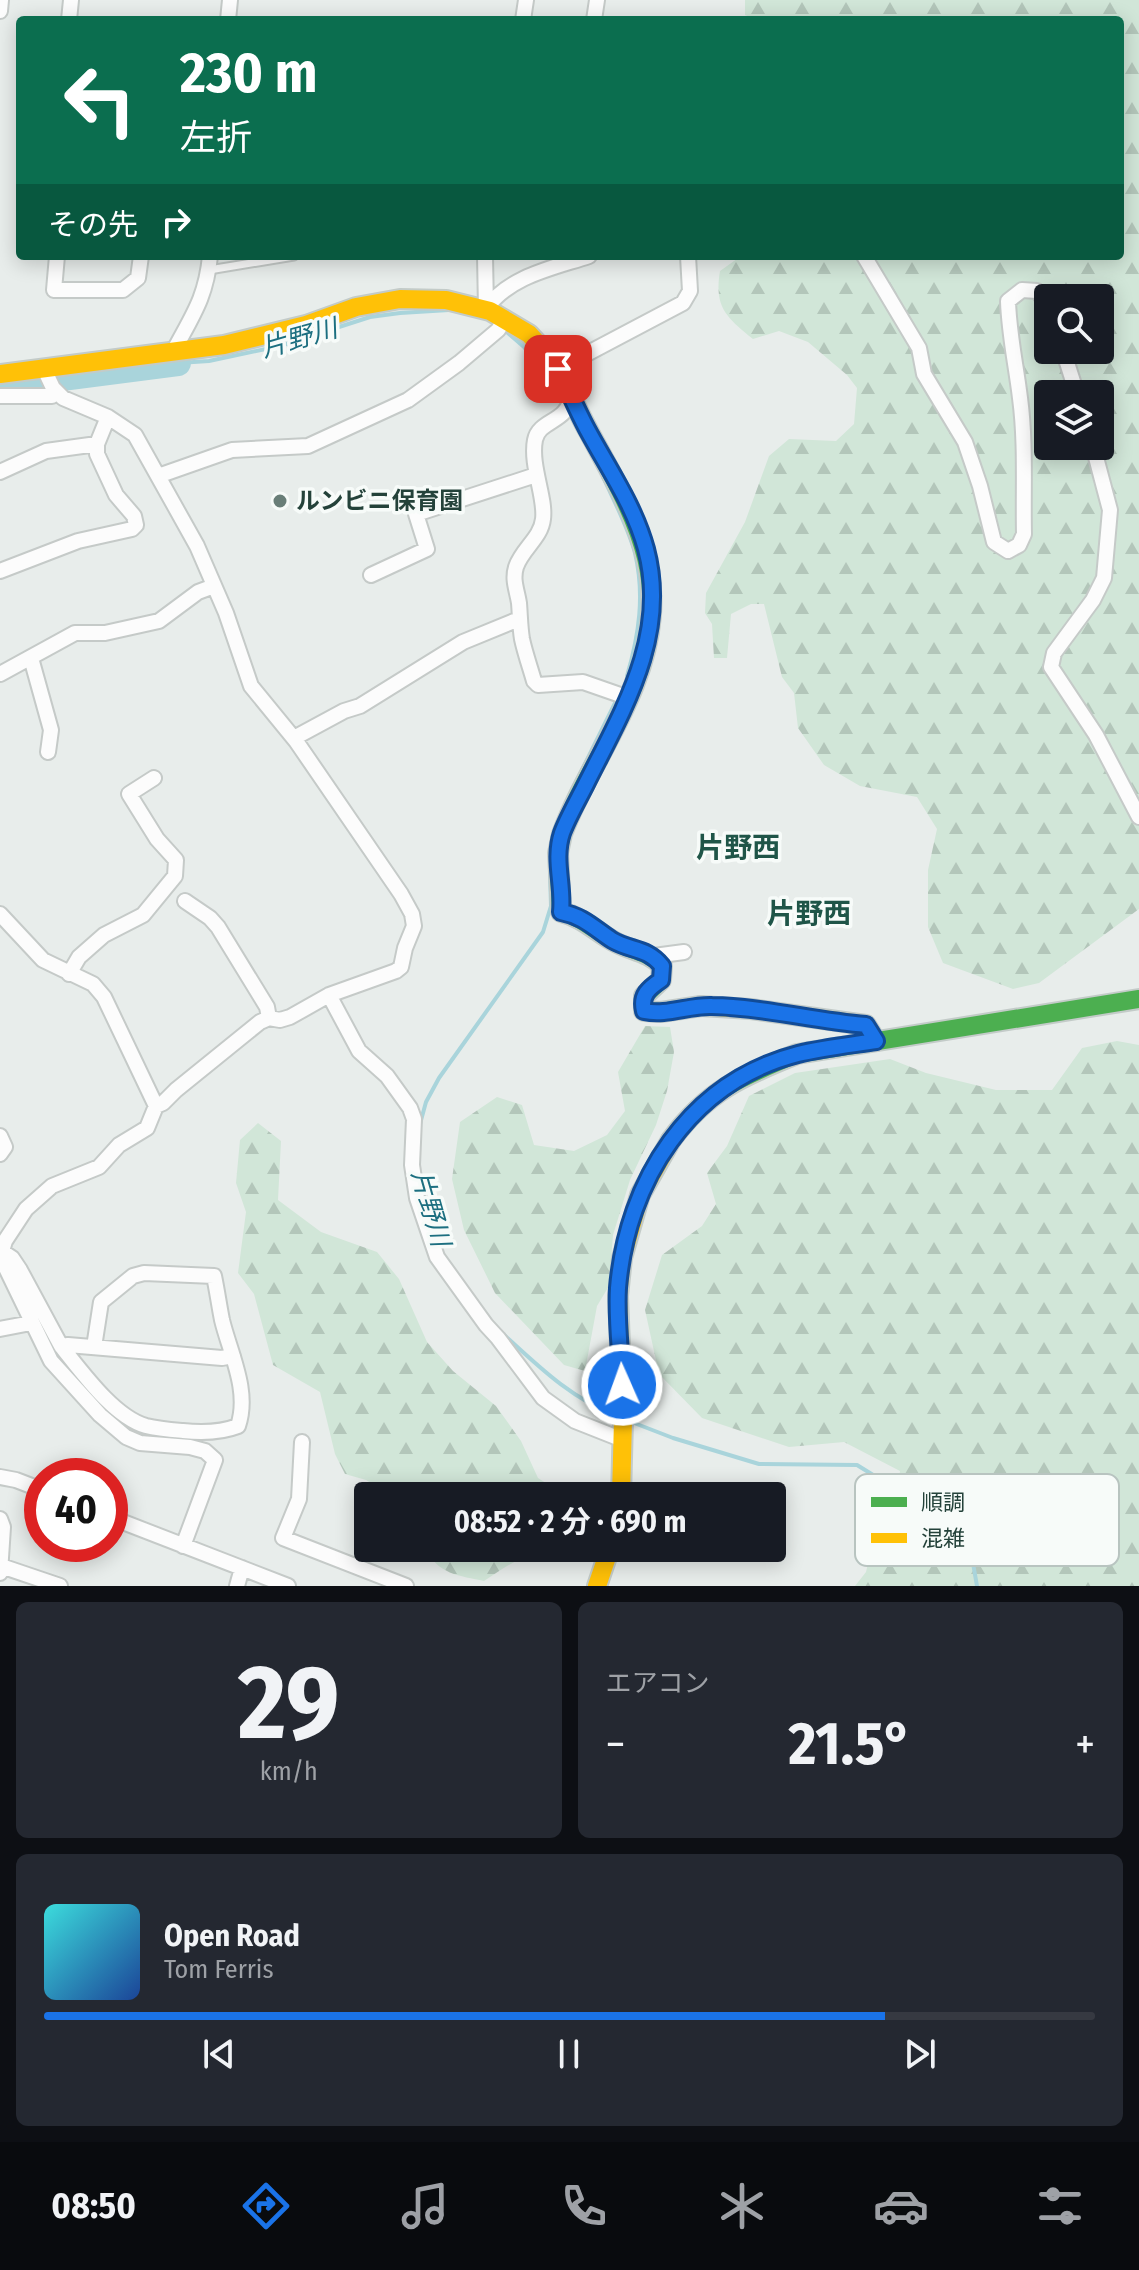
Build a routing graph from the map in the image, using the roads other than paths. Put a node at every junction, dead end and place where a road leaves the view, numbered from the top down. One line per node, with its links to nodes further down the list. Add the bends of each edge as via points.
1 (1, 0): 2 (street)
2 (0, 11)
3 (57, 260): 4 (street, via 54,290 123,290 138,278)
4 (140, 260)
5 (245, 260): 10 (lane)
6 (485, 260): 12 (street)
7 (578, 260): 12 (street, via 514,283)
8 (688, 260): 15 (street, via 690,291 683,303)
9 (866, 260): 11 (street, via 919,348 924,374 965,442 994,542 1008,551 1024,534 1024,458 1008,301 1022,290)
10 (209, 263): 14 (street, via 201,299)
11 (1034, 291)
12 (486, 309): 13 (street); 14 (street, via 443,299 386,300 231,344)
13 (502, 323): 15 (street, via 528,333); 25 (street, via 408,400 308,446 232,450)
14 (173, 352): 17 (street)
15 (558, 369): 18 (street)
16 (0, 374): 17 (street)
17 (51, 382): 19 (street, via 52,396); 20 (street, via 63,398)
18 (571, 395): 24 (street, via 563,415 540,429 535,439); 32 (street, via 623,489 647,553 652,615 643,662)
19 (0, 396)
20 (108, 417): 21 (street); 25 (street, via 135,435)
21 (97, 444): 23 (street, via 46,451); 26 (street, via 111,486 136,525)
22 (1097, 460): 36 (street, via 1110,510 1104,578 1054,653 1051,667 1096,735)
23 (0, 472)
24 (536, 475): 27 (street, via 416,514 427,549); 29 (street, via 544,516 516,568)
25 (158, 476): 28 (street)
26 (0, 571)
27 (371, 575)
28 (214, 586): 30 (street, via 159,621 105,633 75,633); 33 (street, via 251,686)
29 (519, 619): 32 (street, via 538,685 583,682); 33 (street, via 463,642 360,706)
30 (31, 658): 31 (street); 34 (street, via 51,730)
31 (0, 674)
32 (624, 696): 40 (street, via 562,833 557,862 561,912)
33 (294, 738): 42 (street, via 401,894 414,926 401,967)
34 (48, 752)
35 (154, 778): 41 (street, via 129,794 176,860 175,876 143,915 104,935)
36 (1139, 817)
37 (185, 901): 44 (street, via 218,927)
38 (0, 914): 41 (street, via 43,960)
39 (684, 952): 40 (street)
40 (654, 956): 45 (street, via 662,966 661,980 647,989 644,1011 656,1014 709,1005 799,1014 866,1025)
41 (69, 974): 46 (street, via 93,984 104,997)
42 (329, 995): 44 (street, via 290,1017); 55 (street, via 359,1051 387,1076 410,1108 417,1198 437,1257 543,1398 575,1421)
43 (1139, 999): 45 (street)
44 (269, 1018): 46 (street)
45 (876, 1041): 55 (street, via 797,1054 745,1074 684,1123 652,1168 630,1223 618,1289)
46 (156, 1106): 49 (street, via 147,1128 119,1145 99,1167 52,1186 26,1209)
47 (0, 1136): 48 (street, via 5,1147)
48 (0, 1154)
49 (1, 1250): 50 (street); 52 (street, via 20,1270)
50 (31, 1323): 51 (street); 63 (street, via 51,1361 126,1437 190,1447 215,1460)
51 (0, 1329)
52 (61, 1346): 53 (street); 54 (street, via 102,1395 129,1417 144,1425 195,1432 224,1432 238,1426 242,1405)
53 (94, 1347): 54 (street); 54 (street, via 101,1302 133,1276 214,1276)
54 (233, 1356)
55 (622, 1425): 58 (street)
56 (302, 1442): 70 (street, via 299,1499 283,1538)
57 (0, 1477): 59 (street)
58 (621, 1482)
59 (24, 1483)
60 (0, 1519): 62 (street)
61 (128, 1524): 63 (street)
62 (1, 1539): 66 (street)
63 (183, 1546): 65 (street)
64 (605, 1562): 71 (street)
65 (242, 1568): 68 (street); 69 (street)
66 (1, 1570): 67 (street)
67 (60, 1586)
68 (237, 1586)
69 (288, 1586)
70 (406, 1586)
71 (597, 1586)

